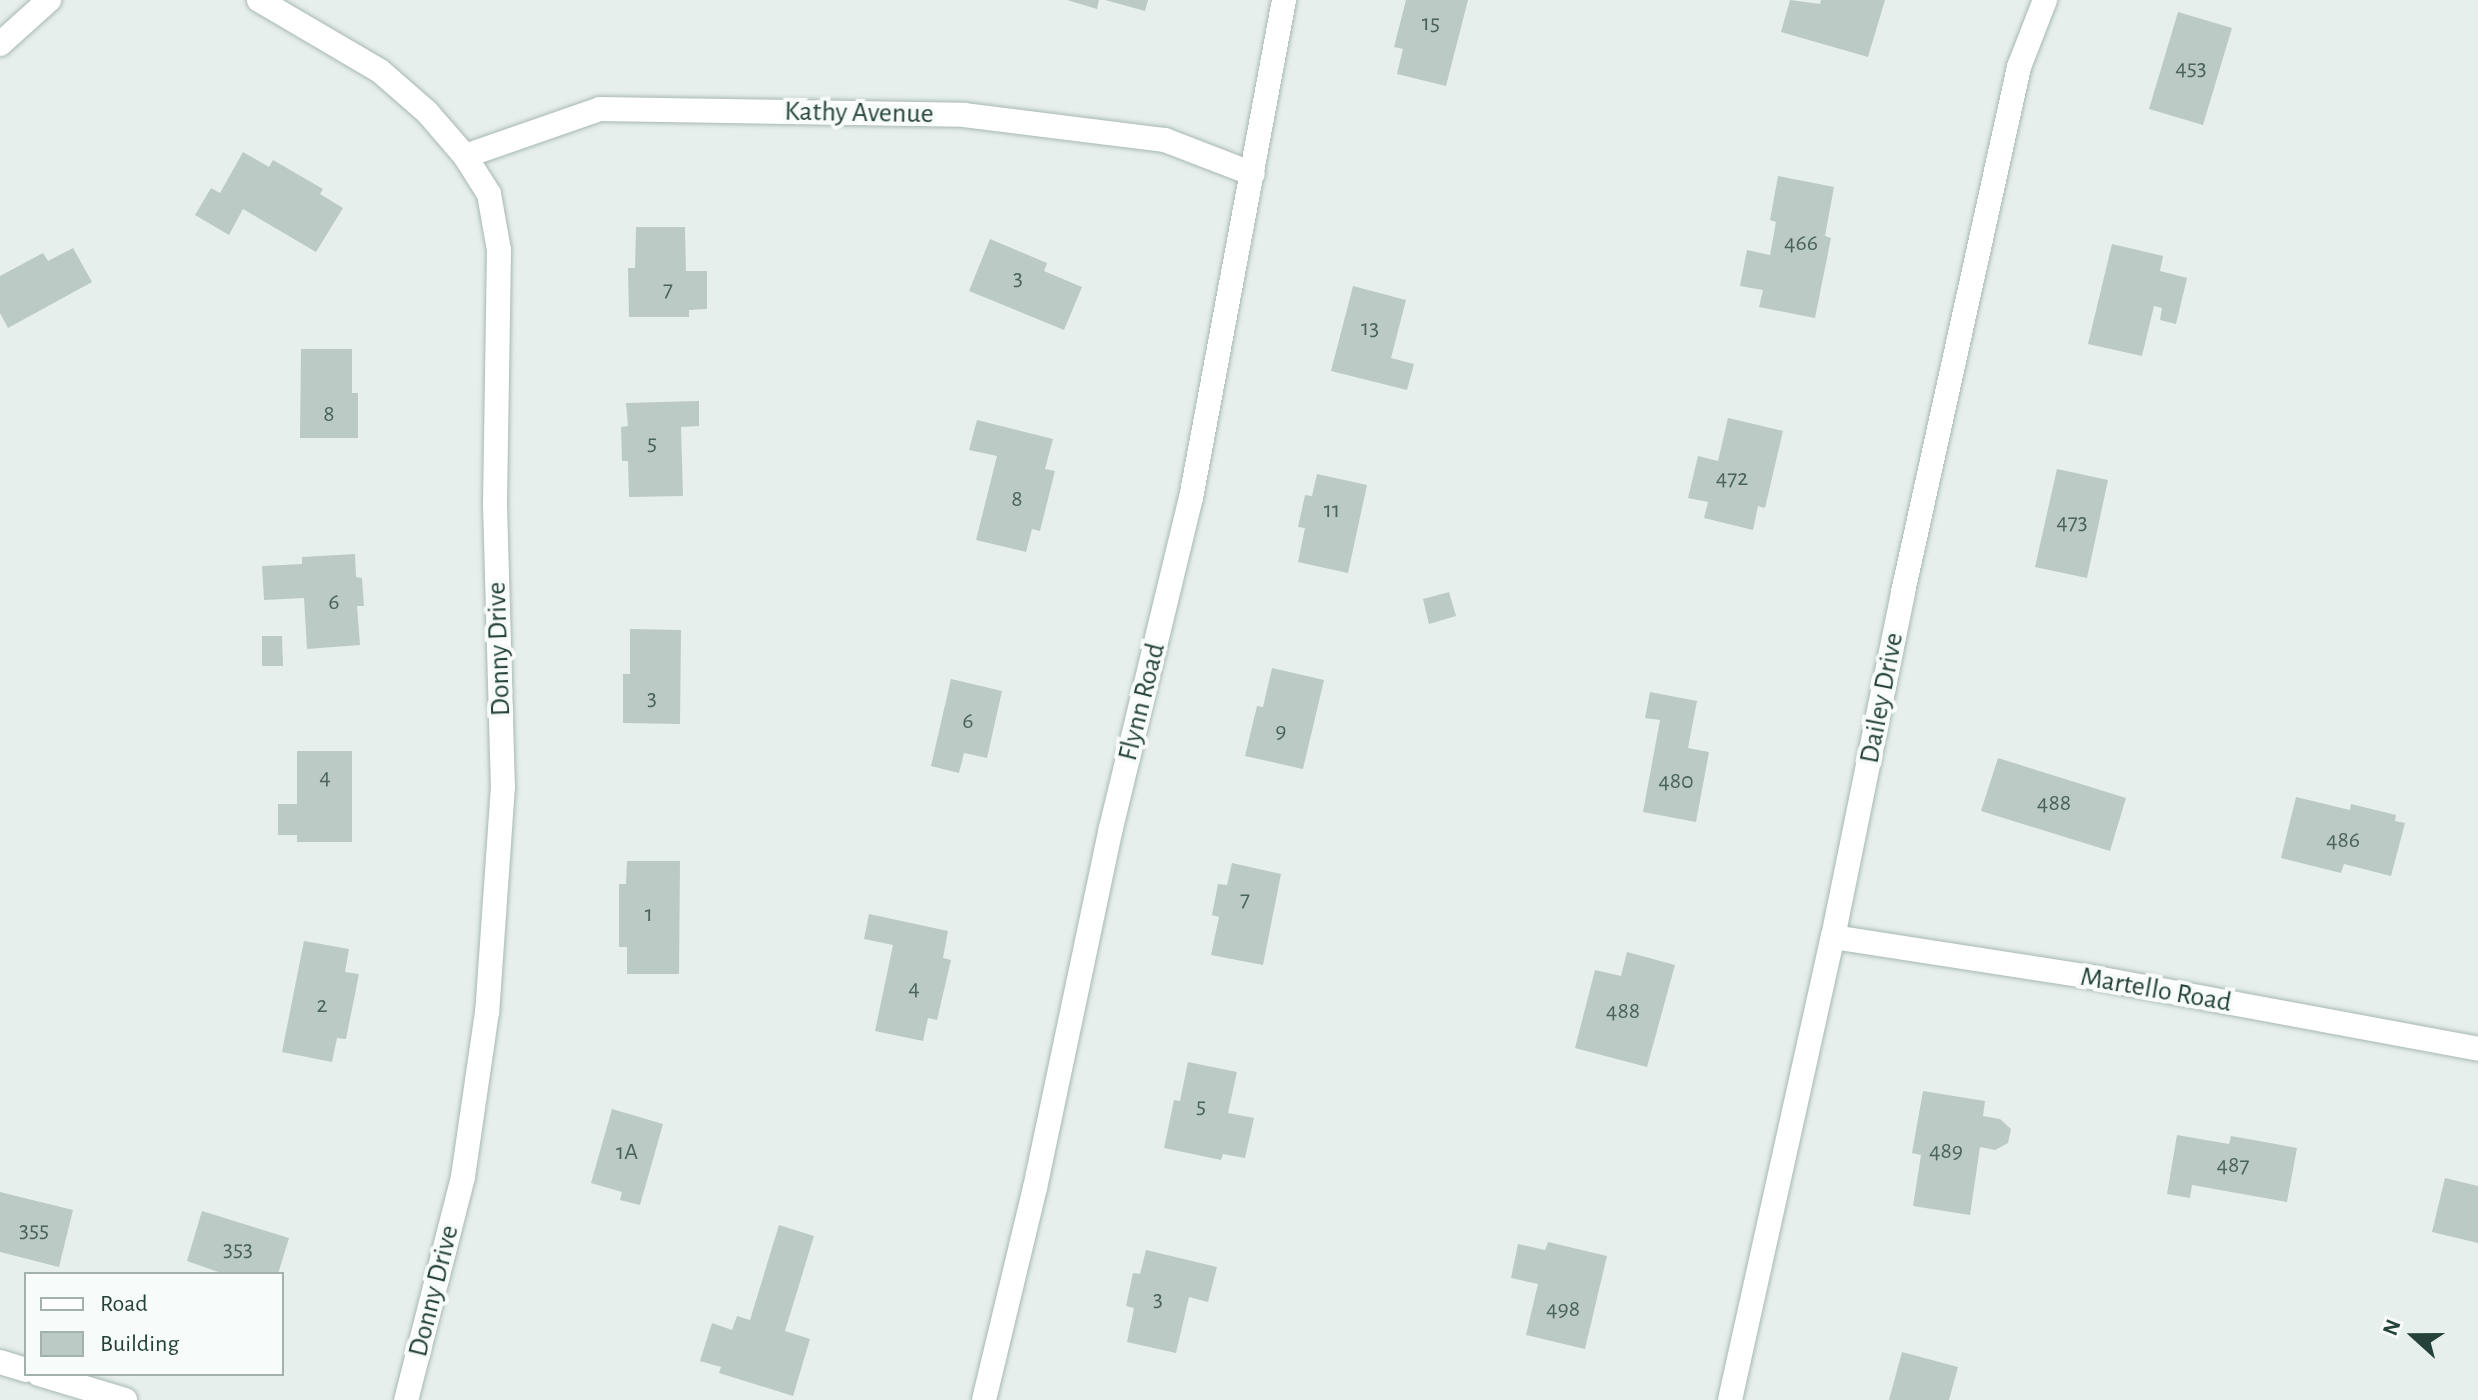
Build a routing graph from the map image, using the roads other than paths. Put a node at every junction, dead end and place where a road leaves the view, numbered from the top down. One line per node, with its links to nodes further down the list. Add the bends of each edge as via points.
1 (49, 0): 5 (street)
2 (259, 0): 6 (street, Donny Drive, via 380,71 427,112)
3 (1284, 0): 7 (street, Flynn Road)
4 (2045, 0): 8 (street, Dailey Drive, via 2019,67)
5 (0, 44)
6 (465, 156): 7 (street, Kathy Avenue, via 600,109 964,115 1165,140); 14 (street, Donny Drive, via 489,194 499,250 495,504 503,786 487,1012 463,1177)
7 (1253, 174): 15 (street, Flynn Road, via 1191,498 1111,828)
8 (1833, 937): 9 (street, Martello Road, via 2091,977); 16 (street, Dailey Drive)
9 (2478, 1049)
10 (0, 1362): 11 (street)
11 (24, 1369)
12 (46, 1376): 13 (street)
13 (125, 1400)
14 (406, 1400)
15 (984, 1400)
16 (1730, 1400)

